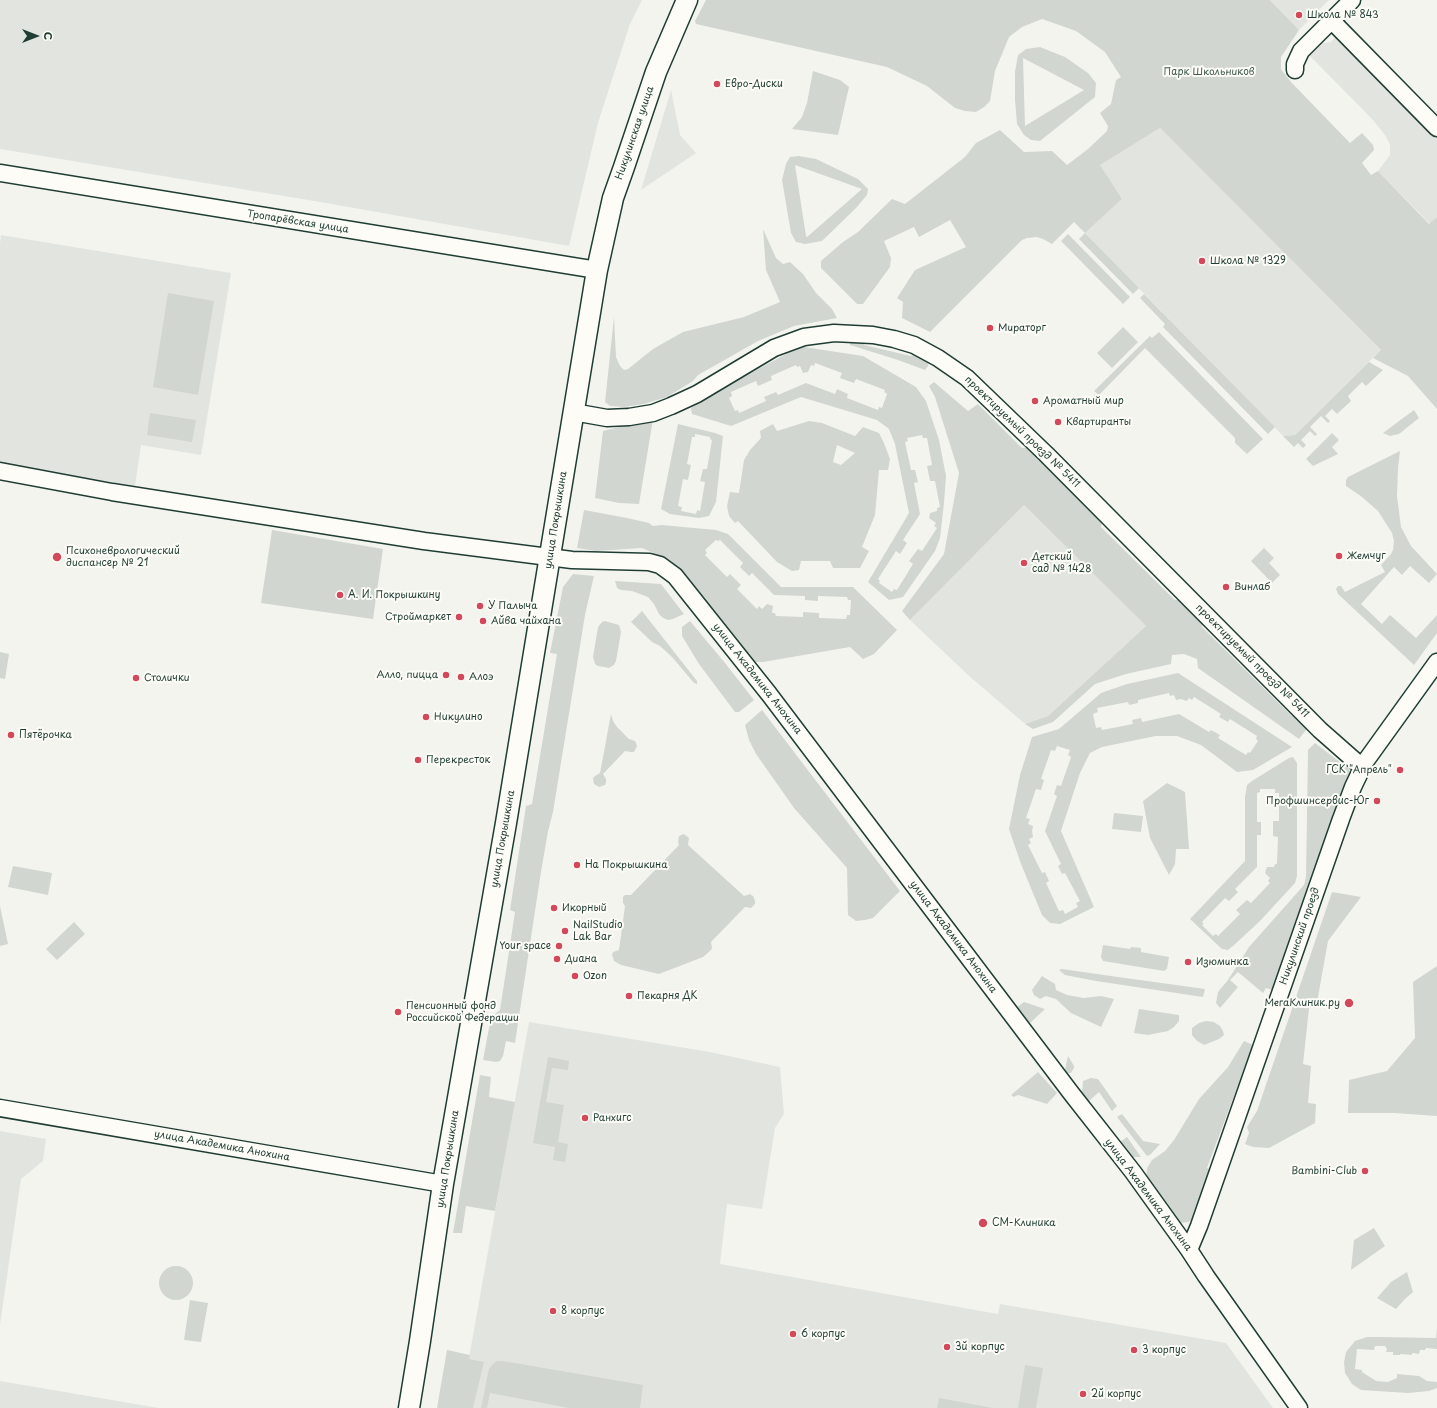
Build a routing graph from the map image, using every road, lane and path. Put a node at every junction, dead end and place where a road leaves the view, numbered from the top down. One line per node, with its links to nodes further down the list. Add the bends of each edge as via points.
1 (687, 0): 7 (main road, Никулинская улица, via 656,72 613,198)
2 (1352, 0): 3 (street)
3 (1331, 20): 4 (street, via 1301,51); 5 (street)
4 (1295, 70)
5 (1437, 128)
6 (0, 173): 7 (street, Тропарёвская улица)
7 (597, 270): 8 (main road, улица Покрышкина)
8 (573, 412): 10 (main road, улица Покрышкина); 12 (street, проектируемый проезд № 5411, via 607,418 653,413 697,394 774,348 804,337 834,333 873,335 914,345 968,378 1320,730)
9 (0, 471): 10 (street, улица Академика Анохина, via 112,492 408,538)
10 (550, 557): 14 (main road, улица Покрышкина); 15 (street, улица Академика Анохина, via 649,562 660,565 675,576 769,694)
11 (1437, 662): 12 (street, Никулинский проезд)
12 (1362, 767): 15 (street, Никулинский проезд, via 1341,819)
13 (0, 1108): 14 (street, улица Академика Анохина)
14 (443, 1184): 16 (main road, улица Покрышкина)
15 (1189, 1250): 17 (street, улица Академика Анохина)
16 (409, 1408)
17 (1299, 1408)

